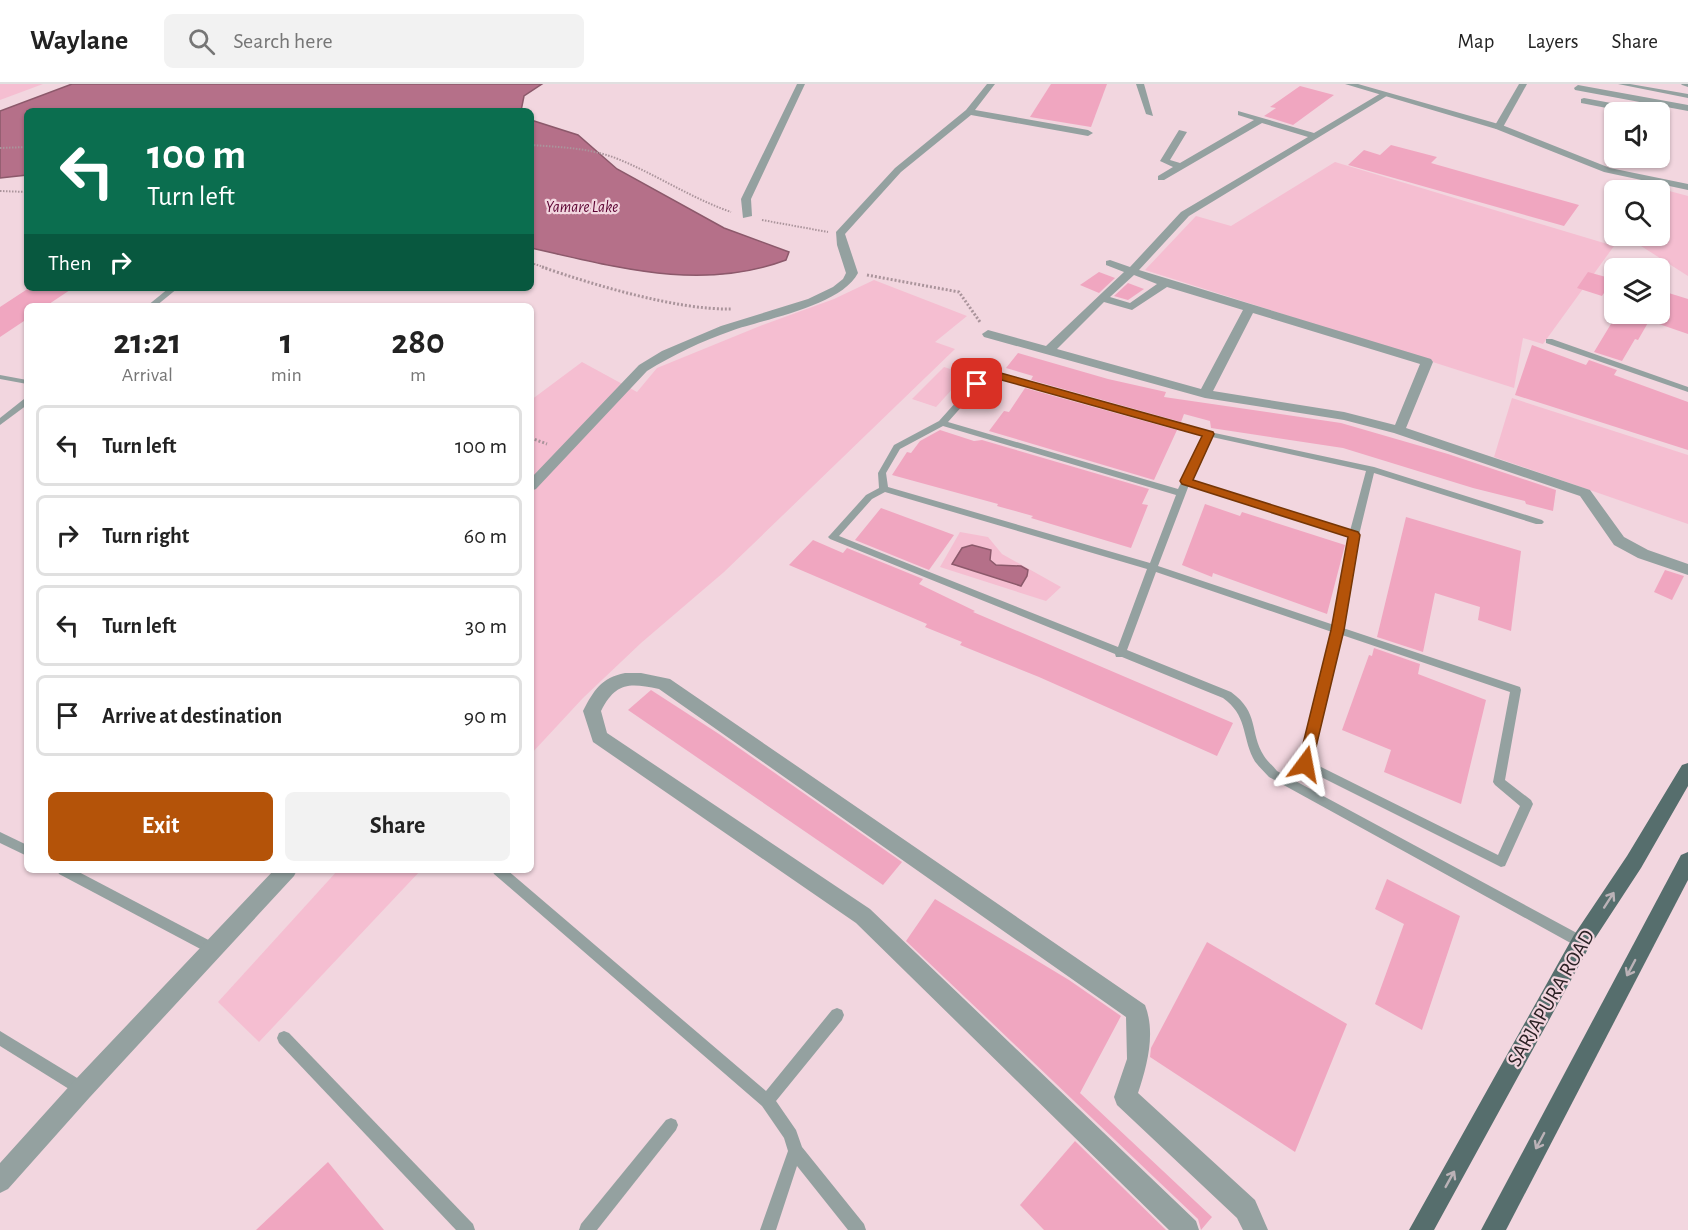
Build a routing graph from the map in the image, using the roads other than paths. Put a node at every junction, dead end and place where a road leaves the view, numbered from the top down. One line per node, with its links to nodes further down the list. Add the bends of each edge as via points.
1 (801, 84): 24 (street, via 746,199)
2 (991, 84): 13 (street)
3 (1140, 84): 15 (street)
4 (1349, 84): 8 (street)
5 (1523, 84): 17 (street)
6 (1622, 84): 9 (lane)
7 (1578, 88): 12 (street)
8 (1386, 94): 17 (street); 20 (street)
9 (1688, 96)
10 (1584, 101): 11 (street)
11 (1604, 105)
12 (1688, 108)
13 (969, 112): 19 (street); 46 (street, via 898,170 840,234 852,273 848,281 820,297 666,354 643,368)
14 (1241, 112): 16 (street)
15 (1150, 114)
16 (1262, 119): 20 (street); 21 (street)
17 (1499, 127): 23 (street, via 1607,170)
18 (1182, 132): 21 (street, via 1165,161)
19 (1088, 133)
20 (1314, 136): 26 (street, via 1185,214)
21 (1181, 166): 22 (street)
22 (1161, 178)
23 (1688, 187)
24 (747, 216)
25 (1110, 263): 26 (street)
26 (1133, 270): 27 (street); 29 (street)
27 (1165, 283): 29 (street, via 1132,307); 31 (street)
28 (170, 291): 30 (lane)
29 (1102, 298): 34 (street)
30 (155, 303)
31 (1250, 308): 38 (street); 42 (street, via 1427,362)
32 (988, 334): 34 (street)
33 (1549, 340): 37 (lane)
34 (1048, 351): 38 (street)
35 (0, 377): 36 (lane)
36 (24, 381)
37 (1688, 390)
38 (1205, 394): 42 (street, via 1344,416)
39 (24, 403): 40 (lane)
40 (0, 422)
41 (942, 423): 43 (lane, via 977,384 997,375); 47 (lane, via 897,447 882,473); 48 (lane)
42 (1399, 430): 52 (street, via 1585,493 1595,501 1600,515 1620,542)
43 (1209, 434): 44 (lane); 45 (lane)
44 (1371, 470): 49 (lane); 50 (lane)
45 (1186, 481): 48 (lane); 50 (lane)
46 (534, 483)
47 (884, 489): 51 (lane); 54 (lane, via 868,497 833,537)
48 (1181, 493): 51 (lane)
49 (1539, 522)
50 (1354, 535): 53 (lane)
51 (1154, 568): 53 (lane); 54 (lane)
52 (1688, 570)
53 (1338, 630): 53 (lane, via 1516,690 1499,782 1527,804 1501,862 1305,764)
54 (1120, 654): 62 (lane, via 1236,701 1249,722 1259,758 1272,774)
55 (1688, 770): 62 (main road, SARJAPURA ROAD, one-way to 55)
56 (0, 837): 57 (lane)
57 (24, 849)
58 (1688, 861): 79 (main road, one-way to 79)
59 (69, 873): 63 (lane)
60 (284, 873): 63 (street)
61 (501, 873): 68 (lane)
62 (1581, 942): 78 (main road, SARJAPURA ROAD, one-way to 62)
63 (213, 949): 67 (street)
64 (837, 1015): 68 (lane)
65 (0, 1038): 67 (lane)
66 (284, 1038): 72 (lane)
67 (82, 1089): 71 (street)
68 (767, 1101): 70 (lane, via 791,1135)
69 (670, 1125): 73 (lane)
70 (795, 1151): 74 (lane); 75 (lane)
71 (0, 1181)
72 (467, 1230)
73 (586, 1230)
74 (768, 1230)
75 (858, 1230)
76 (1187, 1230): 77 (street, via 863,916 598,736 592,711 605,688 638,678 664,684 1137,1012 1138,1059 1125,1097 1246,1209)
77 (1256, 1230)
78 (1421, 1230)
79 (1493, 1230)

